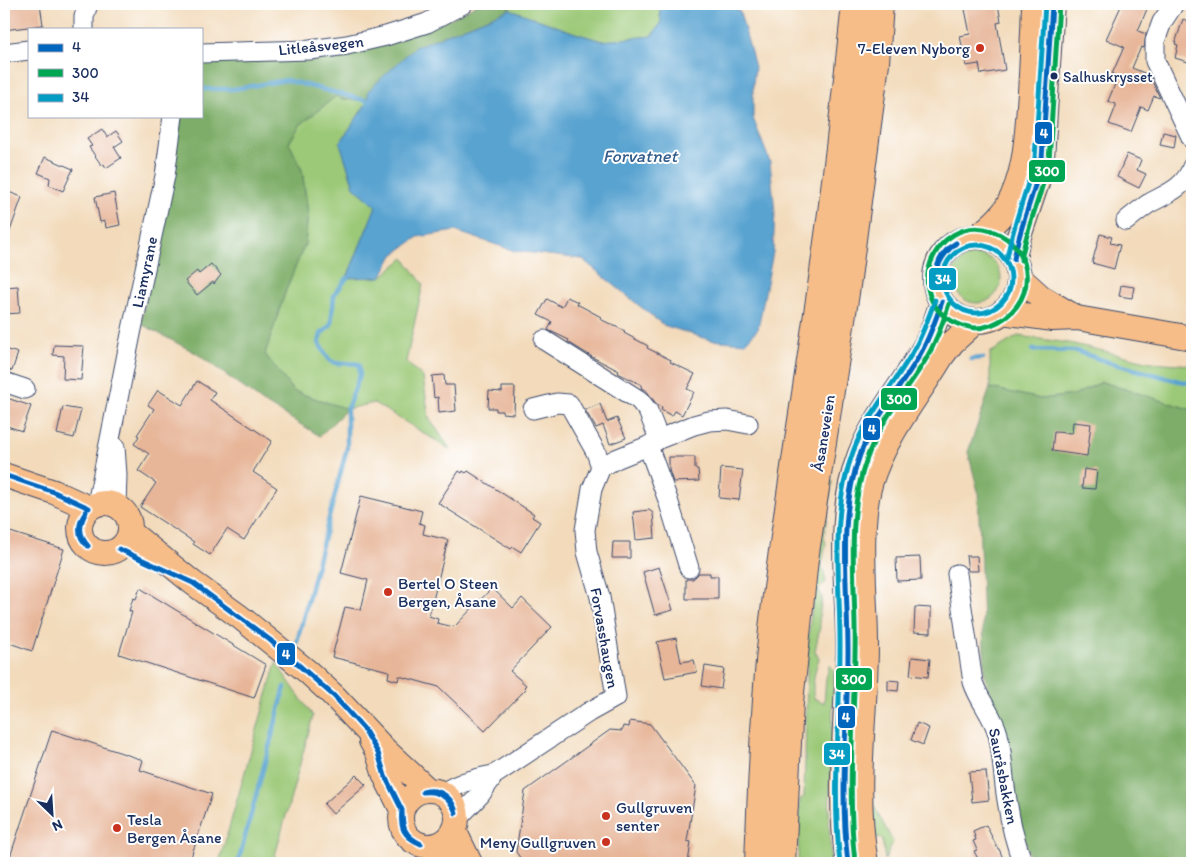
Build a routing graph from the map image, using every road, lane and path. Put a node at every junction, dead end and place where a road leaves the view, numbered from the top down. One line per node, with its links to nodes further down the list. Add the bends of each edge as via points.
1 (88, 4): 8 (street)
2 (463, 4): 11 (street, Litleåsvegen, via 426,23 347,46)
3 (856, 4): 43 (highway, Åsaneveien, via 821,292 773,631)
4 (879, 4): 44 (highway, Åsaneveien, via 875,63 845,293 804,559 790,702)
5 (1034, 4): 16 (main road, via 1028,118 1021,169 1008,206)
6 (1052, 4): 17 (main road, via 1042,159 1017,242)
7 (1174, 4): 13 (street, via 1155,41 1155,61)
8 (84, 28)
9 (28, 50): 10 (street)
10 (4, 53)
11 (202, 53)
12 (173, 118): 31 (street, Liamyrane, via 165,176 113,428 117,475)
13 (1192, 139)
14 (1192, 167): 15 (street, via 1183,183)
15 (1126, 221)
16 (977, 237): 17 (main road, via 1003,246); 18 (main road, via 950,246 938,263 935,284)
17 (1017, 268): 19 (main road, via 1015,296); 20 (main road, via 1041,297)
18 (942, 302): 21 (main road, via 956,316); 45 (main road, via 927,343 869,433 857,462 847,502 847,681 842,790)
19 (1002, 312): 20 (main road, via 1053,319); 21 (main road)
20 (1077, 318): 22 (main road)
21 (976, 321): 46 (main road, via 952,342 885,444 866,500 866,644 860,790)
22 (1192, 338)
23 (544, 340): 28 (street, via 639,400 648,411)
24 (4, 382): 25 (street)
25 (25, 389)
26 (533, 409): 29 (street, via 557,403 568,404 596,452)
27 (748, 424): 28 (street, via 709,421)
28 (654, 442): 29 (street); 33 (street)
29 (601, 467): 36 (street, Forvasshaugen, via 592,489 586,530 587,552 600,597 616,697)
30 (11, 478): 31 (main road, via 50,502)
31 (95, 511): 32 (main road, via 127,516); 32 (main road, via 81,538 89,548 107,554)
32 (125, 541): 35 (main road, via 193,582 240,617 308,672)
33 (689, 568)
34 (957, 574): 47 (street, Sauråsbakken, via 973,682 995,723 1006,800)
35 (364, 729): 37 (main road); 38 (main road)
36 (494, 775): 37 (street, Forvasshaugen); 39 (street, Forvasshaugen)
37 (435, 792): 38 (main road, via 420,792 412,796); 39 (main road, via 453,804)
38 (402, 810): 40 (main road, via 405,834 416,843)
39 (455, 824): 40 (main road, via 444,841); 42 (main road)
40 (429, 846): 41 (main road)
41 (446, 863)
42 (470, 863)
43 (759, 863)
44 (781, 863)
45 (848, 863)
46 (866, 863)
47 (1023, 863)

